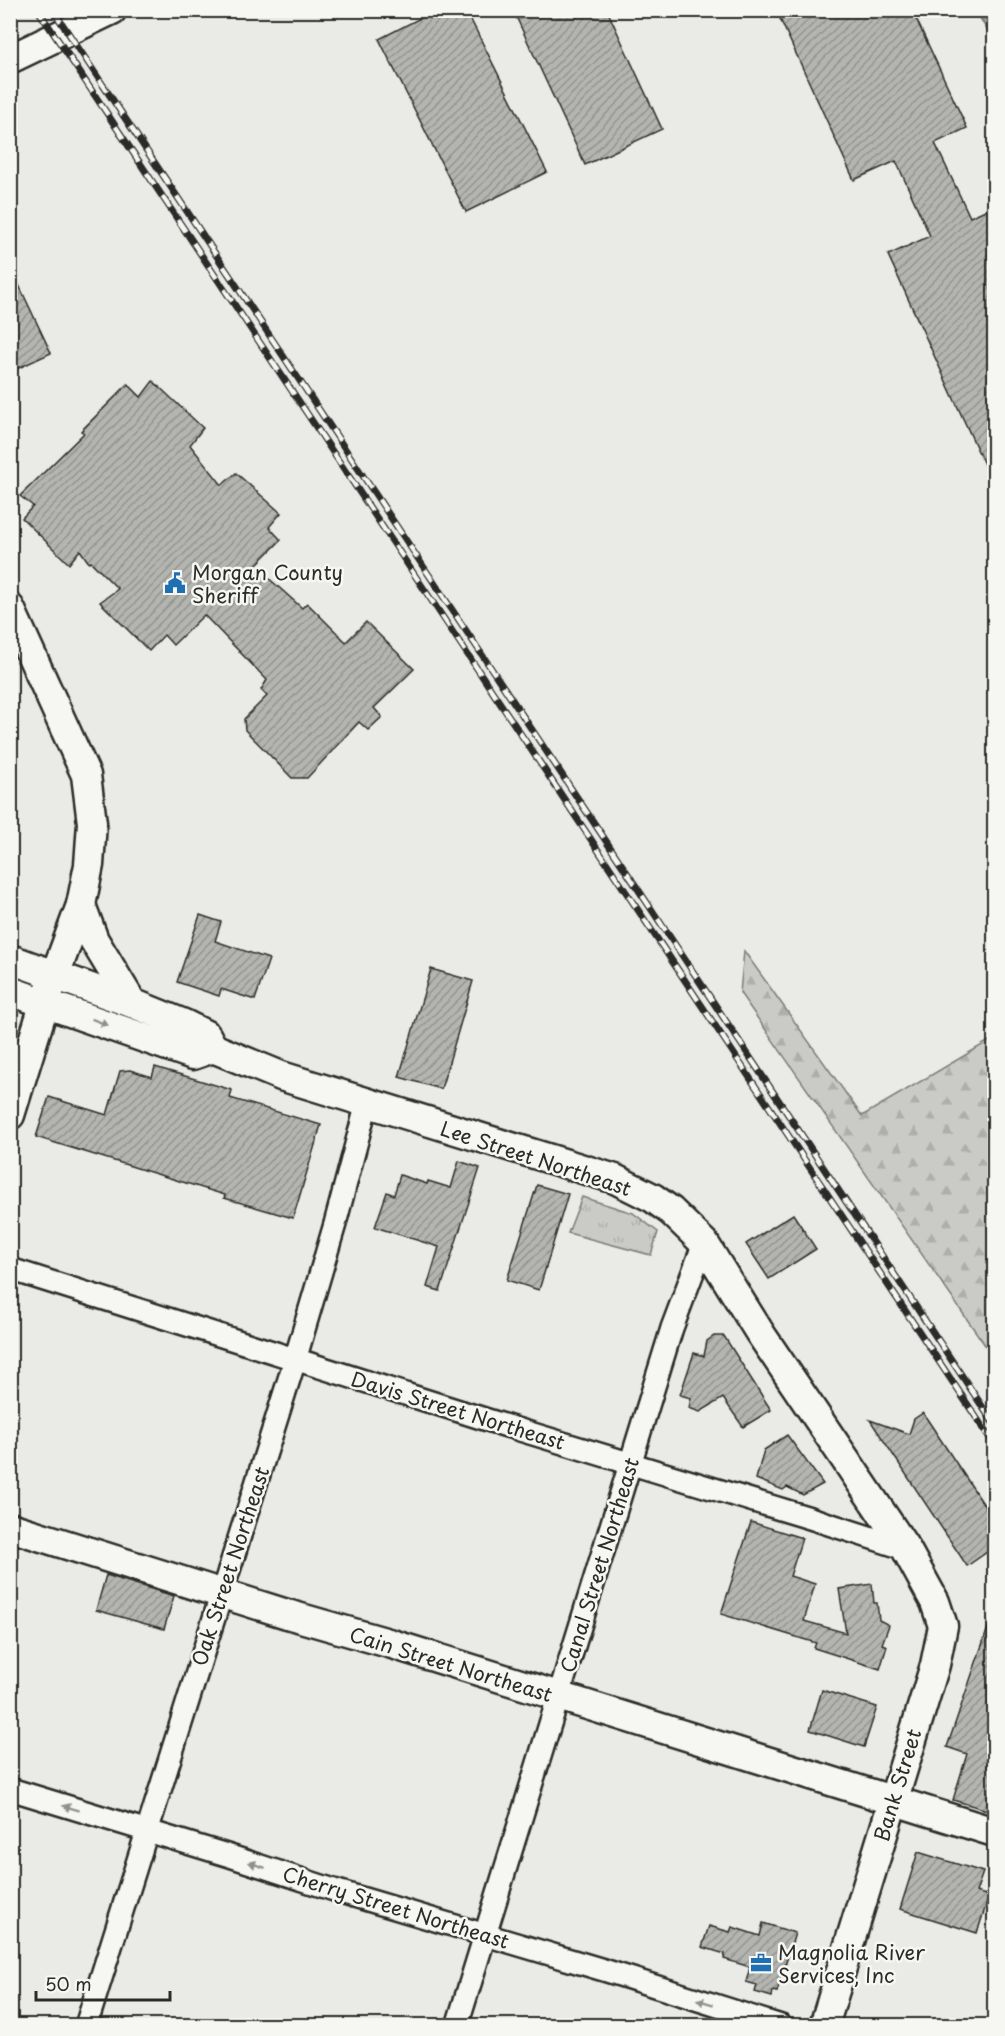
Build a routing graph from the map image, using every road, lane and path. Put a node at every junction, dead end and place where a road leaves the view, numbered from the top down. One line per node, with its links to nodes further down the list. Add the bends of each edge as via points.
1 (112, 10): 2 (street)
2 (10, 58)
3 (10, 608): 4 (street, via 86,775 92,823)
4 (81, 905): 6 (street); 9 (street, via 94,940)
5 (10, 959): 6 (street, Lee Street Northeast)
6 (54, 975): 8 (street); 9 (street, Lee Street Northeast)
7 (10, 991): 8 (street, Lee Street Northeast)
8 (45, 1002): 10 (street, Lee Street Northeast, one-way to 10, via 193,1054); 12 (street)
9 (132, 1003): 10 (street, Lee Street Northeast, via 206,1035)
10 (213, 1048): 11 (street, Lee Street Northeast, via 281,1076)
11 (367, 1104): 13 (street, Lee Street Northeast, via 615,1179 662,1204); 15 (street, Oak Street Northeast)
12 (10, 1115)
13 (704, 1244): 16 (street, Canal Street Northeast, via 672,1328); 18 (street, Lee Street Northeast)
14 (10, 1269): 15 (street, Davis Street Northeast)
15 (295, 1360): 16 (street, Davis Street Northeast); 19 (street, Oak Street Northeast)
16 (631, 1463): 18 (street, Davis Street Northeast); 20 (street, Canal Street Northeast)
17 (10, 1527): 19 (street, Cain Street Northeast)
18 (906, 1549): 22 (street, Bank Street, via 935,1602 943,1626 935,1665)
19 (222, 1594): 20 (street, Cain Street Northeast); 23 (street, Oak Street Northeast)
20 (558, 1696): 22 (street, Cain Street Northeast); 25 (street, Canal Street Northeast)
21 (10, 1789): 23 (street, Cherry Street Northeast, one-way to 21)
22 (892, 1800): 24 (street, Cain Street Northeast); 29 (street, Bank Street)
23 (147, 1831): 25 (street, Cherry Street Northeast, one-way to 23); 26 (street, Oak Street Northeast)
24 (994, 1832)
25 (485, 1935): 27 (street, Canal Street Northeast); 28 (street, Cherry Street Northeast, one-way to 25)
26 (86, 2025)
27 (458, 2025)
28 (781, 2025)
29 (824, 2025)

